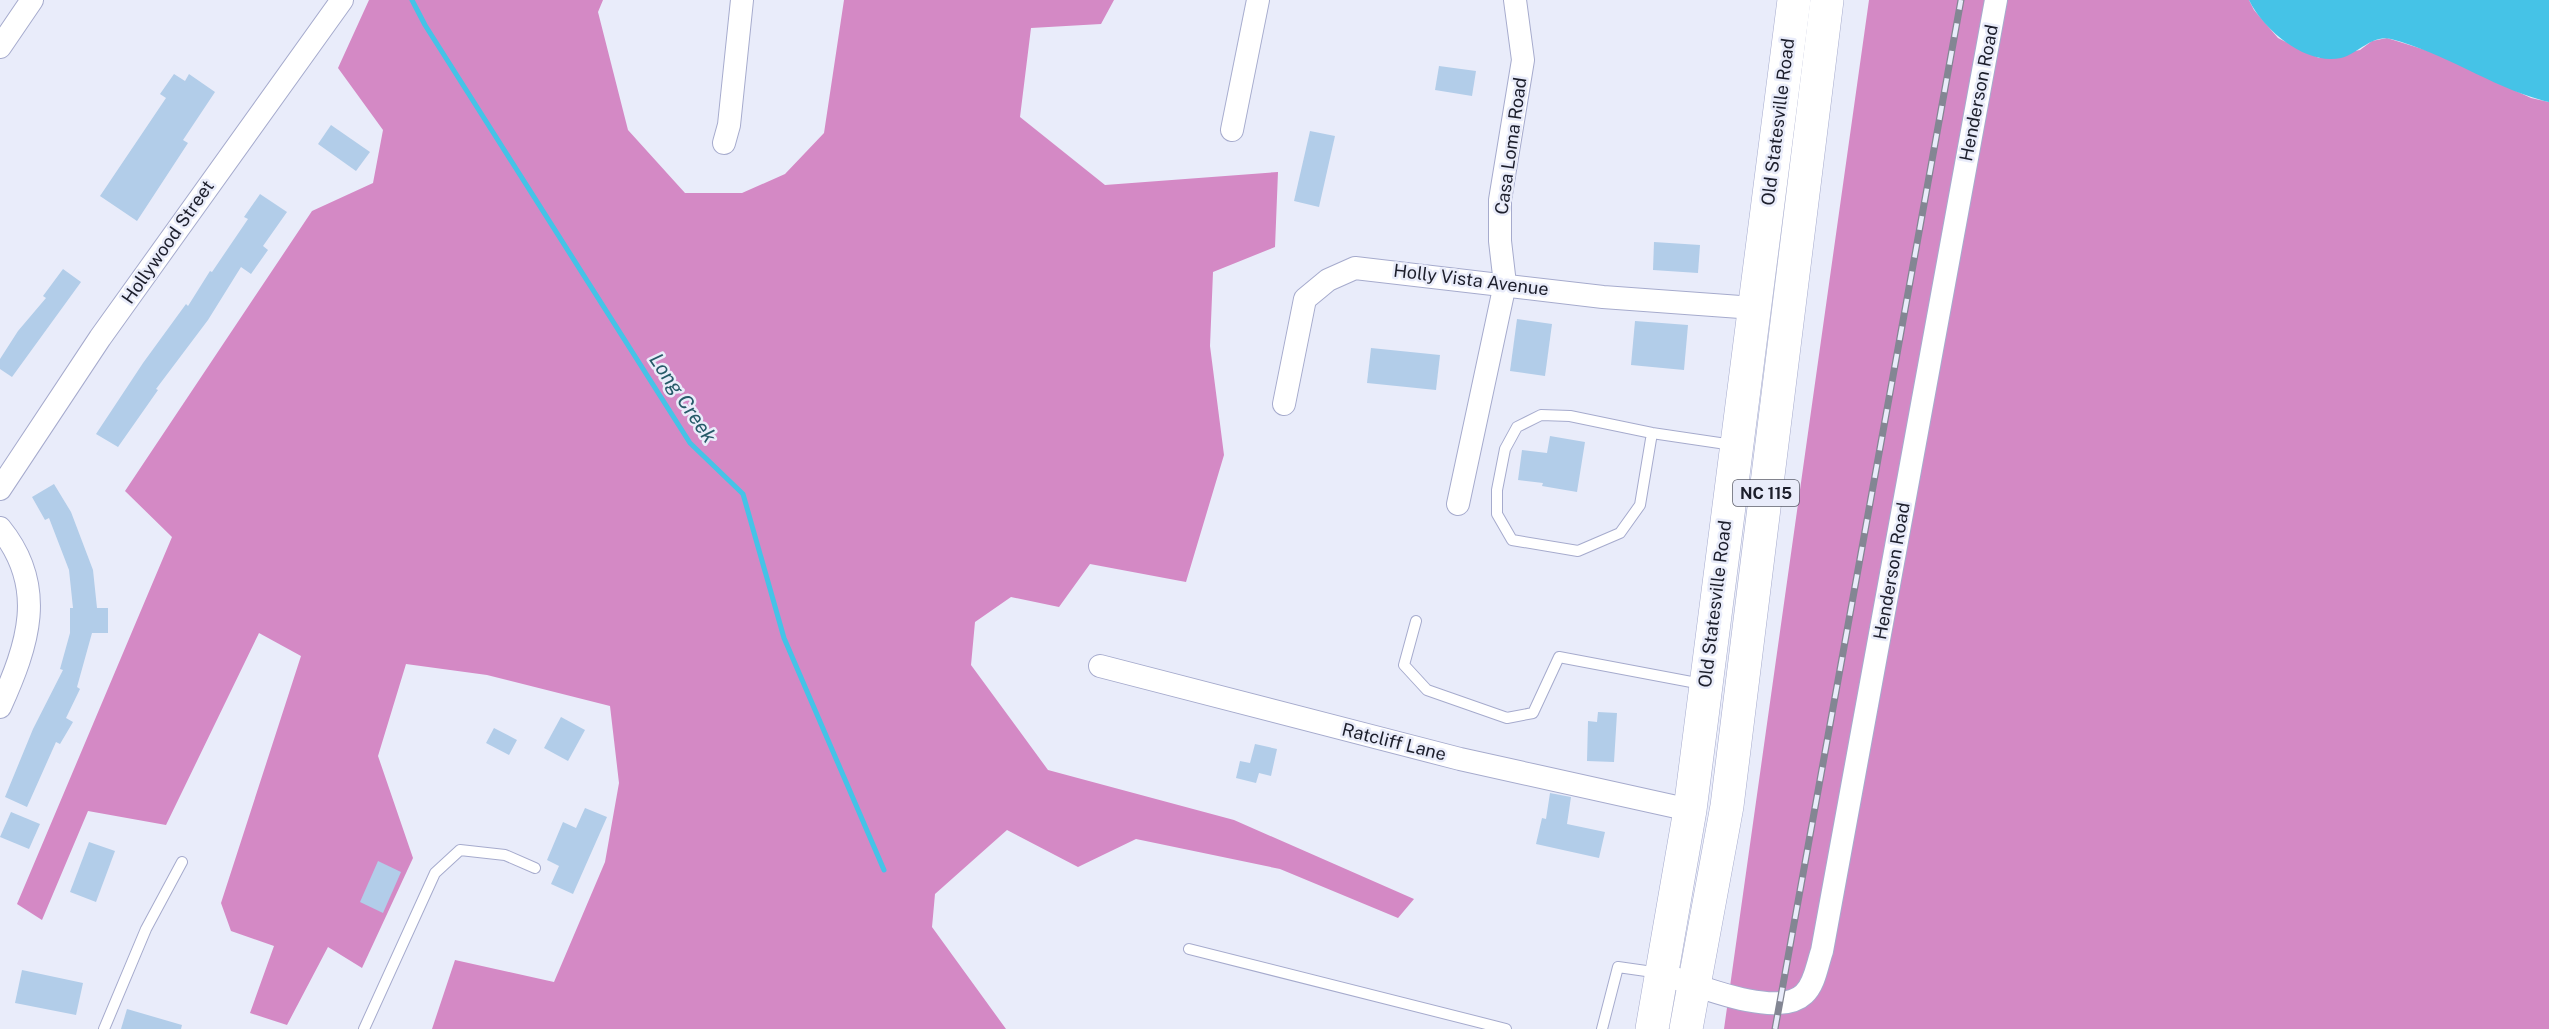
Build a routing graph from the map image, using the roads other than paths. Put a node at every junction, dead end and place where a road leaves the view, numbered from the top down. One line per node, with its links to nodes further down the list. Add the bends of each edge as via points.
1 (32, 0): 9 (street)
2 (342, 0): 17 (street, Hollywood Street, via 100,338)
3 (742, 0): 11 (street)
4 (1258, 0): 10 (street)
5 (1515, 0): 12 (street, Casa Loma Road, via 1523,60 1500,200)
6 (1792, 0): 13 (main road, Old Statesville Road / NC 115)
7 (1827, 0): 29 (main road, Old Statesville Road / NC 115, via 1727,806)
8 (1996, 0): 29 (street, Henderson Road, via 1822,951 1807,991 1793,1001 1763,1002)
9 (0, 47)
10 (1232, 130)
11 (724, 143)
12 (1504, 284): 13 (street, Holly Vista Avenue, via 1603,297); 14 (street, Holly Vista Avenue, via 1355,268 1328,280 1305,299); 18 (street, Casa Loma Road)
13 (1754, 308): 16 (main road, Old Statesville Road / NC 115)
14 (1284, 404)
15 (1652, 433): 15 (lane, via 1570,416 1541,415 1517,427 1505,449 1497,490 1497,514 1512,540 1578,551 1620,533 1640,505); 16 (lane)
16 (1736, 445): 22 (main road, Old Statesville Road / NC 115)
17 (0, 489)
18 (1458, 504)
19 (0, 528): 23 (street, via 14,545 29,588 29,614 19,664)
20 (1416, 621): 22 (lane, via 1404,665 1427,690 1507,718 1533,713 1559,657)
21 (1100, 666): 24 (street, Ratcliff Lane, via 1460,759)
22 (1705, 685): 24 (main road, Old Statesville Road / NC 115)
23 (0, 707)
24 (1690, 810): 28 (main road, Old Statesville Road / NC 115)
25 (182, 862): 30 (lane, via 146,929)
26 (535, 868): 31 (lane, via 505,855 460,850 443,865 435,873)
27 (1189, 949): 32 (lane)
28 (1663, 974): 29 (street, Henderson Road); 33 (lane, via 1617,967); 34 (main road, Old Statesville Road / NC 115)
29 (1696, 985): 35 (main road, Old Statesville Road / NC 115)
30 (104, 1029)
31 (364, 1029)
32 (1506, 1029)
33 (1602, 1029)
34 (1652, 1029)
35 (1686, 1029)

